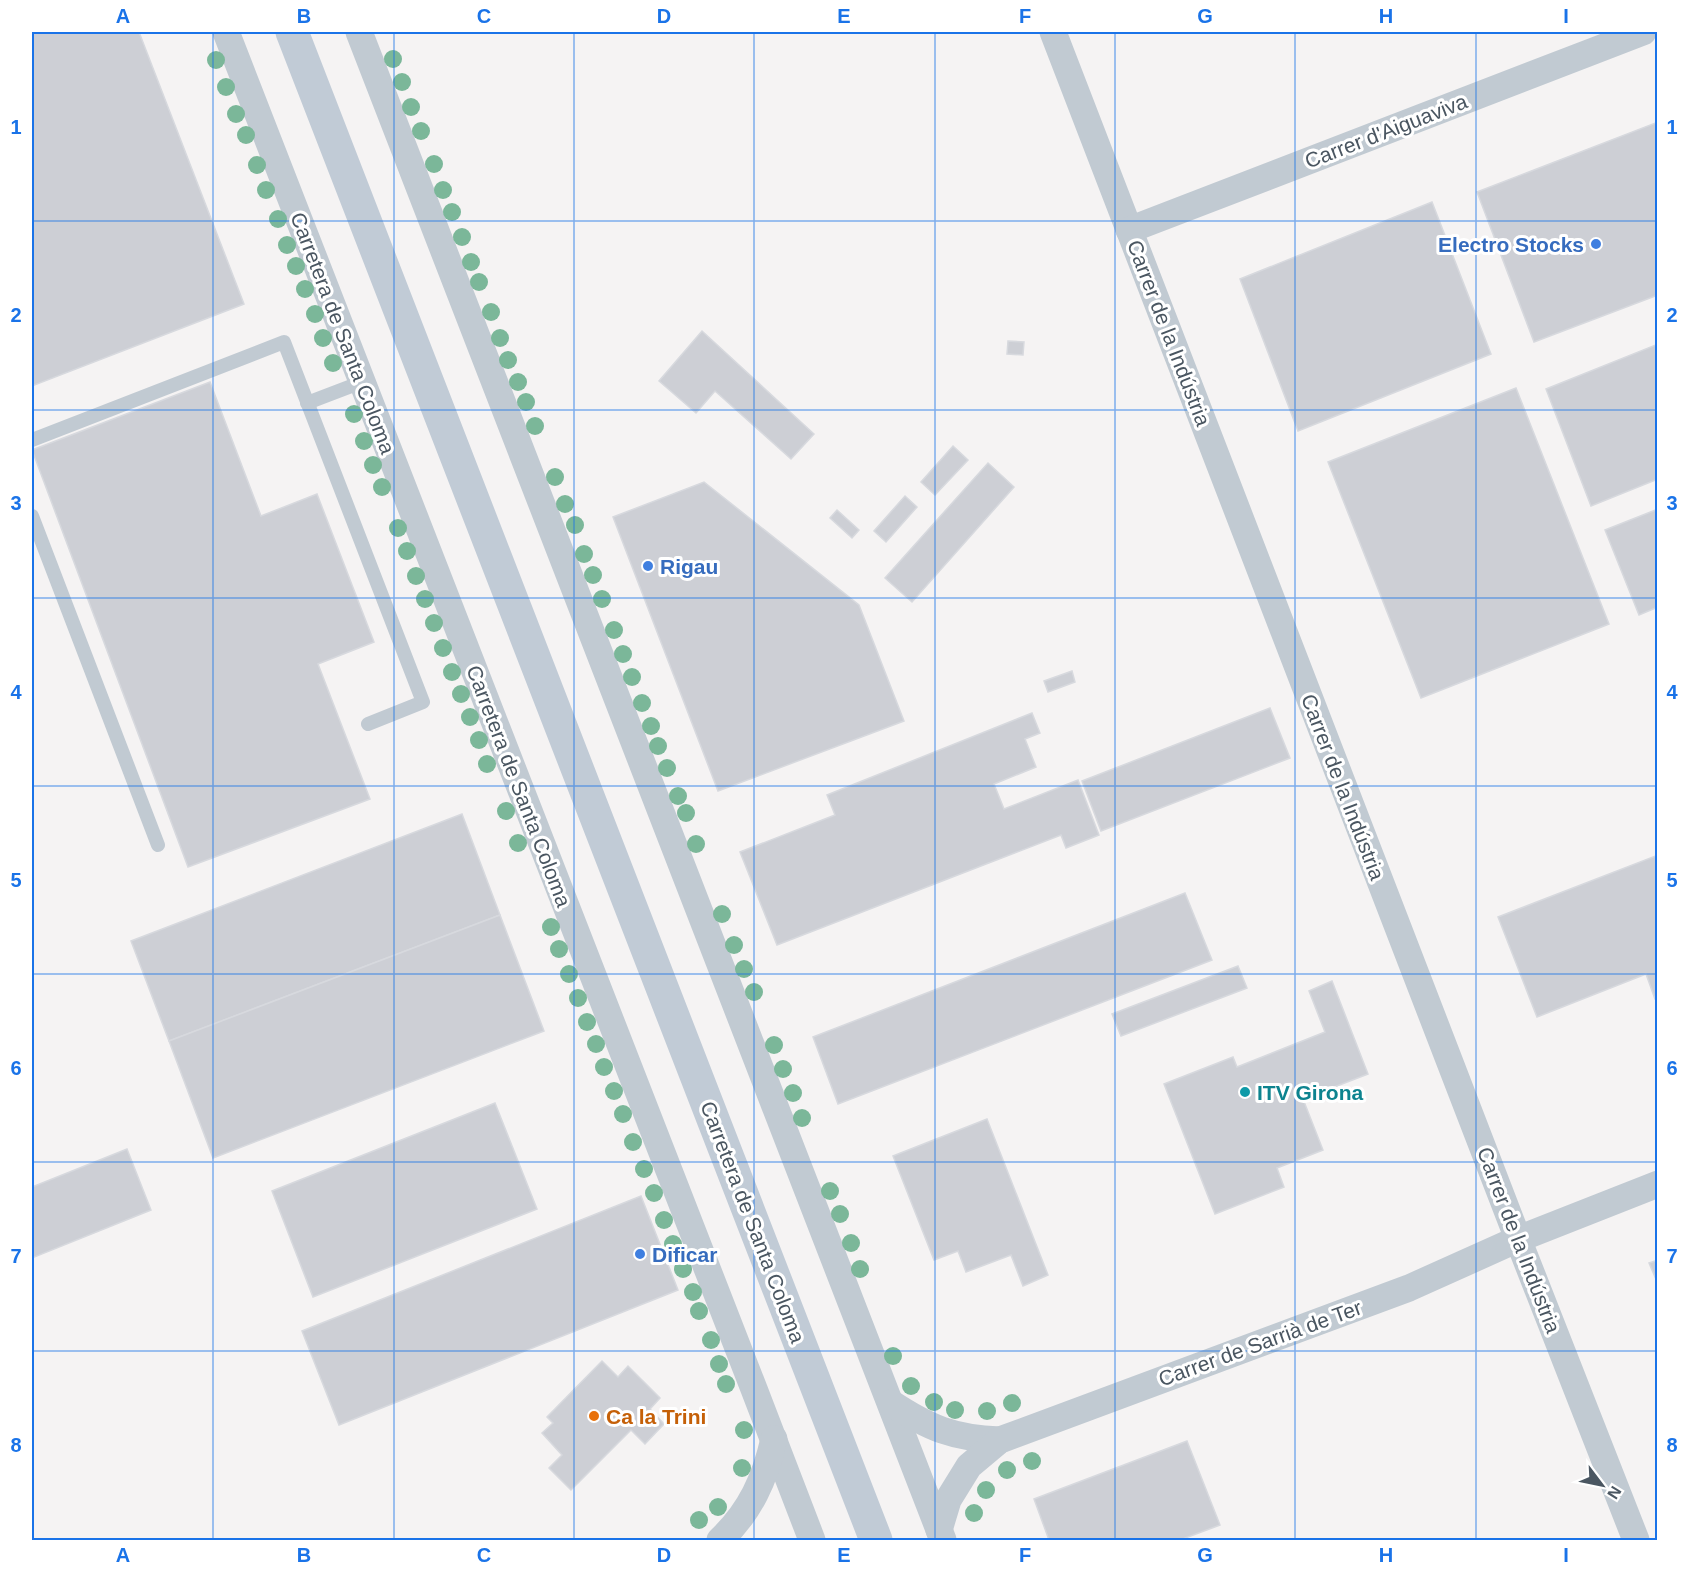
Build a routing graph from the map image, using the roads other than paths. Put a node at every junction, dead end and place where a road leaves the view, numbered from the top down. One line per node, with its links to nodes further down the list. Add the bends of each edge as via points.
1 (226, 32): 7 (street, Carretera de Santa Coloma)
2 (292, 32): 21 (street, Carretera de Santa Coloma)
3 (359, 32): 15 (street)
4 (1053, 32): 6 (street, Carrer de la Indústria)
5 (1643, 32): 6 (street, Carrer d'Aiguaviva)
6 (1129, 230): 14 (street, Carrer de la Indústria)
7 (362, 382): 8 (lane); 16 (street, Carretera de Santa Coloma)
8 (307, 403): 9 (lane, via 284,342); 11 (lane, via 423,702)
9 (32, 440)
10 (32, 516): 12 (lane)
11 (368, 724)
12 (158, 845)
13 (1658, 1184): 14 (street, Carrer de Sarrià de Ter)
14 (1518, 1239): 17 (street, Carrer de Sarrià de Ter, via 1409,1288); 22 (street, Carrer de la Indústria)
15 (891, 1403): 17 (street, Carrer de Sarrià de Ter, via 937,1429); 18 (street)
16 (774, 1439): 19 (street, via 759,1488 732,1530); 20 (street, Carretera de Santa Coloma)
17 (1000, 1440): 18 (street, Carrer de Sarrià de Ter, via 969,1466 948,1500)
18 (941, 1535)
19 (720, 1540)
20 (812, 1540)
21 (876, 1540)
22 (1636, 1540)

